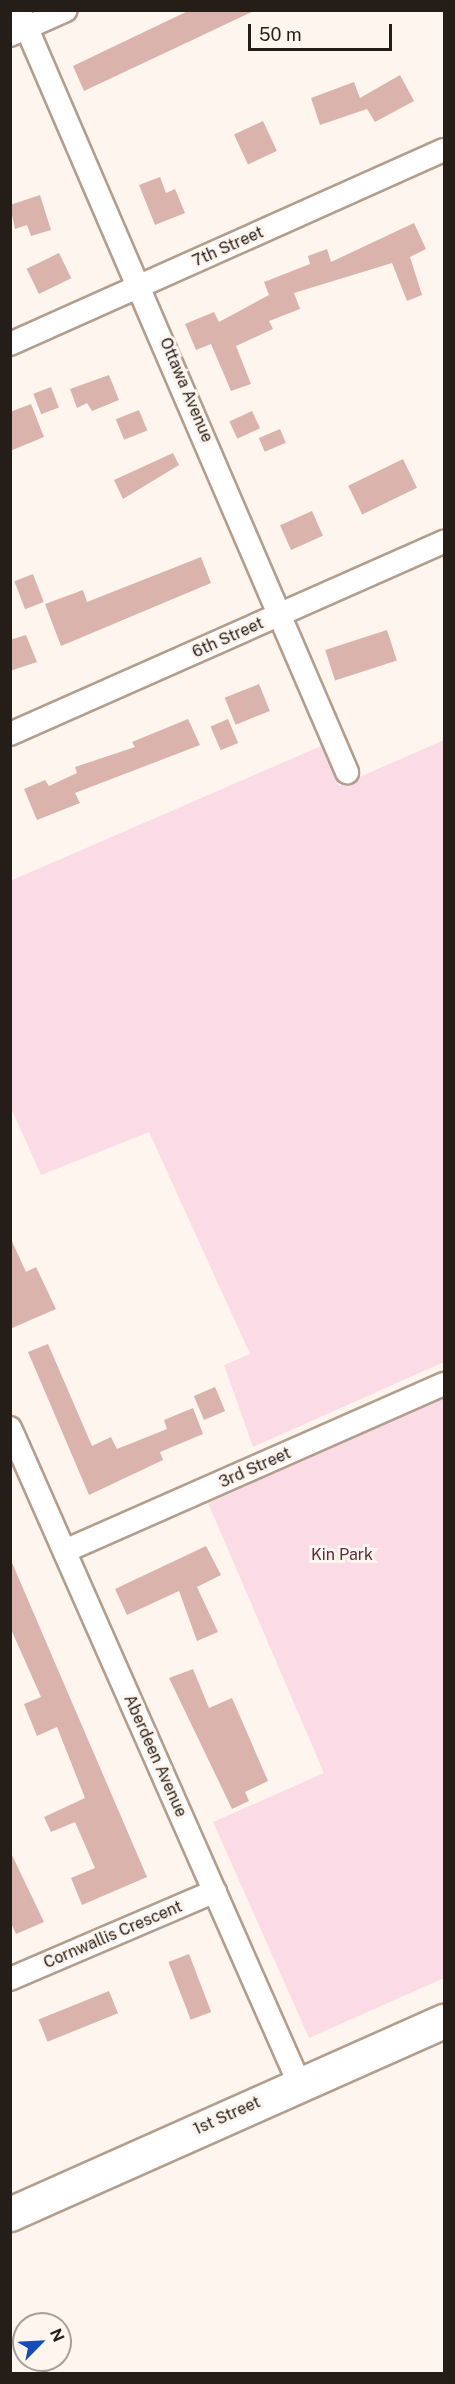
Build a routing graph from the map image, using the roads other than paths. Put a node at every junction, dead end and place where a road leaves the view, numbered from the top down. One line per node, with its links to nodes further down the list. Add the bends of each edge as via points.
1 (66, 10): 2 (street)
2 (19, 25): 4 (street, Ottawa Avenue)
3 (444, 150): 4 (street, 7th Street)
4 (142, 286): 5 (street, 7th Street); 7 (street, Ottawa Avenue)
5 (10, 344)
6 (444, 542): 7 (street, 6th Street)
7 (282, 615): 8 (street, 6th Street); 9 (street, Ottawa Avenue)
8 (10, 734)
9 (347, 772)
10 (444, 1384): 12 (street, 3rd Street)
11 (10, 1428): 12 (street, Aberdeen Avenue)
12 (65, 1551): 13 (street, Aberdeen Avenue)
13 (215, 1891): 14 (street, Cornwallis Crescent); 16 (street, Aberdeen Avenue)
14 (10, 1979)
15 (444, 2021): 16 (street, 1st Street)
16 (299, 2083): 17 (street, 1st Street)
17 (10, 2214)

